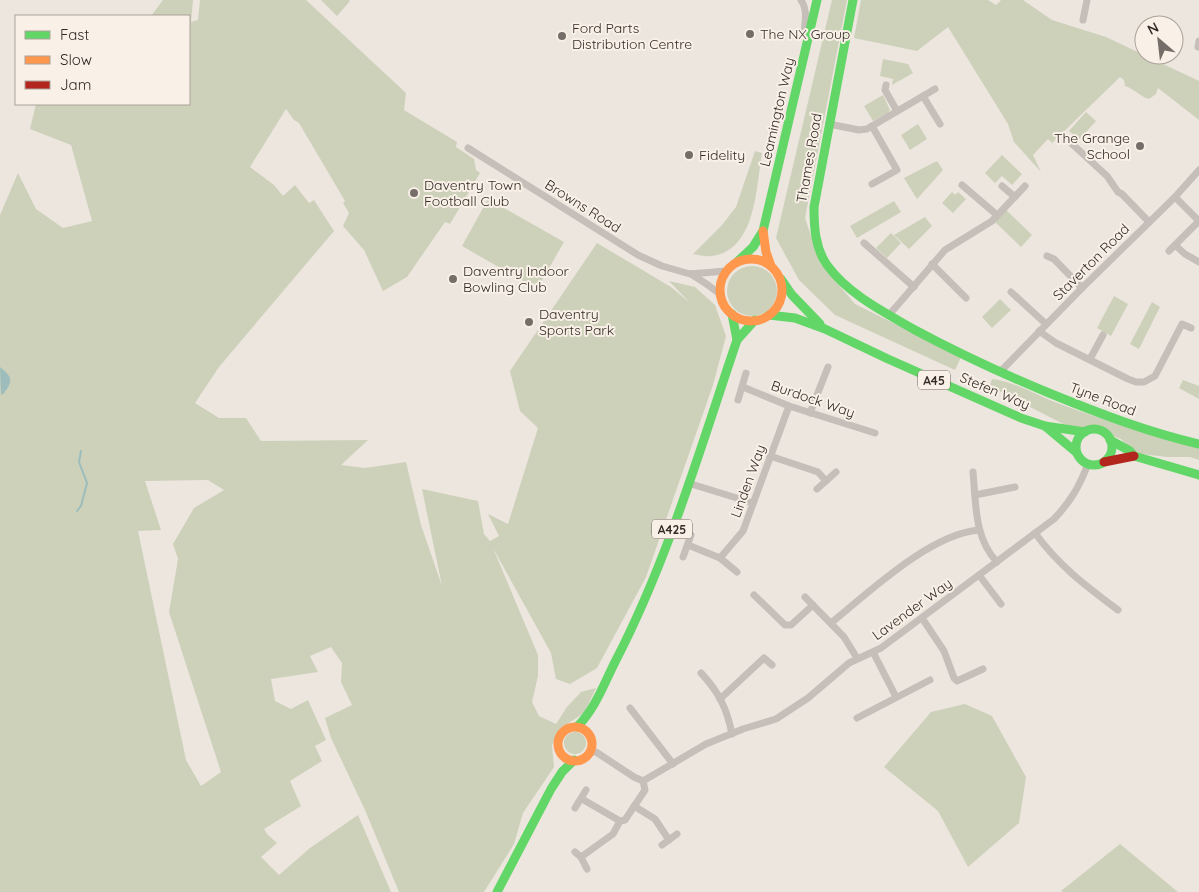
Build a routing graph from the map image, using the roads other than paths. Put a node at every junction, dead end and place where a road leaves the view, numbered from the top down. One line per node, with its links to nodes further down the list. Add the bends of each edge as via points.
1 (801, 0): 6 (street, via 806,13)
2 (817, 0): 6 (main road, Leamington Way)
3 (853, 0): 11 (main road, Thames Road)
4 (1087, 0): 5 (street)
5 (1084, 20)
6 (804, 54): 26 (main road, Leamington Way)
7 (886, 85): 10 (street, via 885,90)
8 (935, 89): 9 (street)
9 (923, 96): 10 (street); 12 (street)
10 (897, 111): 13 (street)
11 (829, 124): 13 (street, via 859,130); 44 (main road, Thames Road, via 814,208 816,240 823,260 840,280 855,294)
12 (940, 124)
13 (872, 126): 17 (street, via 897,170)
14 (1071, 143): 25 (street)
15 (468, 148): 36 (street, Browns Road, via 638,255)
16 (1199, 170): 22 (street, Staverton Road)
17 (872, 184)
18 (962, 185): 23 (street)
19 (1002, 186): 21 (street)
20 (1025, 186): 21 (street)
21 (1015, 196): 23 (street)
22 (1175, 197): 24 (street); 25 (street, Staverton Road)
23 (997, 215): 33 (street, via 945,250)
24 (1199, 221): 28 (street)
25 (1149, 222): 39 (street, Staverton Road)
26 (764, 231): 31 (main road, Leamington Way); 34 (main road, Leamington Way)
27 (864, 243): 38 (street)
28 (1175, 245): 29 (street); 32 (street)
29 (1169, 251)
30 (1047, 256): 39 (street, via 1054,259)
31 (737, 262): 34 (main road, via 756,259); 35 (main road)
32 (1199, 262)
33 (932, 264): 38 (street); 42 (street)
34 (771, 266): 37 (main road)
35 (726, 271): 36 (street, Browns Road); 41 (main road, via 721,281)
36 (690, 274): 41 (street, Browns Road)
37 (779, 277): 45 (main road, via 782,296); 49 (main road, A45)
38 (914, 287): 44 (street)
39 (1082, 288): 47 (street, Staverton Road)
40 (1012, 292): 47 (street)
41 (721, 295): 43 (main road)
42 (966, 298)
43 (732, 314): 46 (main road, via 743,320); 52 (main road)
44 (889, 314): 55 (main road, Thames Road)
45 (769, 315): 46 (main road); 49 (main road, A45, via 795,318)
46 (755, 320): 52 (main road)
47 (1046, 324): 50 (street, Staverton Road)
48 (1191, 328): 53 (street, via 1182,324 1155,376 1144,382 1128,379)
49 (825, 329): 61 (main road, Stefen Way / A45, via 982,401)
50 (1039, 331): 53 (street); 55 (street, Staverton Road)
51 (1103, 335): 53 (street)
52 (736, 340): 75 (main road, A425)
53 (1090, 359)
54 (828, 367): 60 (street)
55 (1000, 372): 65 (main road, Tyne Road, via 1137,426)
56 (746, 373): 57 (street)
57 (743, 387): 58 (street); 59 (street, Burdock Way)
58 (738, 400)
59 (789, 406): 60 (street, Burdock Way); 67 (street, Linden Way)
60 (810, 413): 63 (street, Burdock Way)
61 (1046, 426): 62 (main road, Stefen Way / A45); 66 (main road, Stefen Way / A45)
62 (1085, 432): 64 (main road, via 1102,432); 66 (main road, via 1077,440)
63 (875, 433)
64 (1110, 440): 68 (main road); 69 (main road, via 1111,452)
65 (1199, 444)
66 (1076, 452): 70 (main road, via 1082,462)
67 (770, 456): 74 (street, via 818,472); 79 (street, Linden Way)
68 (1134, 456): 69 (main road); 73 (main road)
69 (1104, 462): 70 (main road)
70 (1088, 464): 81 (street, Lavender Way, via 1072,498 1054,519)
71 (836, 472): 74 (street)
72 (973, 472): 78 (street)
73 (1199, 475)
74 (826, 481): 77 (street)
75 (688, 483): 79 (street); 105 (main road, A425, via 664,555 624,647)
76 (1015, 487): 78 (street)
77 (817, 489)
78 (975, 496): 80 (street)
79 (753, 503): 85 (street, Linden Way, via 743,531)
80 (979, 530): 86 (street, via 985,547); 95 (street, via 957,534 922,553)
81 (1035, 533): 86 (street, Lavender Way); 93 (street, via 1063,567)
82 (691, 535): 83 (street)
83 (688, 545): 84 (street); 85 (street)
84 (684, 556)
85 (720, 558): 87 (street)
86 (997, 562): 88 (street, Lavender Way)
87 (737, 572)
88 (979, 575): 91 (street); 94 (street, Lavender Way)
89 (754, 595): 92 (street, via 785,624 791,624)
90 (805, 597): 92 (street)
91 (1001, 604)
92 (813, 605): 95 (street)
93 (1118, 610)
94 (922, 618): 96 (street, Lavender Way); 99 (street, via 944,651 957,681)
95 (831, 623): 97 (street)
96 (873, 652): 97 (street, Lavender Way); 103 (street)
97 (857, 658): 109 (street, Lavender Way, via 793,710)
98 (772, 665): 102 (street, via 764,658)
99 (983, 669)
100 (701, 673): 102 (street)
101 (930, 680): 103 (street)
102 (720, 698): 109 (street, via 728,713)
103 (896, 698): 106 (street)
104 (632, 713): 113 (street)
105 (587, 717): 107 (main road, A425); 108 (main road, A425)
106 (857, 718)
107 (577, 727): 108 (main road); 111 (main road, via 566,729 560,738 558,745)
108 (587, 732): 110 (main road)
109 (732, 734): 113 (street, Lavender Way, via 706,744)
110 (594, 750): 112 (main road); 115 (street)
111 (563, 756): 112 (main road); 114 (main road)
112 (574, 760): 114 (main road)
113 (674, 764): 115 (street, Lavender Way)
114 (562, 772): 125 (main road)
115 (644, 781): 118 (street, via 645,790)
116 (586, 790): 117 (street)
117 (582, 799): 119 (street); 120 (street)
118 (634, 806): 120 (street, via 625,820); 122 (street, via 655,819)
119 (575, 808)
120 (620, 821): 124 (street, via 613,834 578,854)
121 (677, 834): 122 (street)
122 (670, 840): 123 (street)
123 (662, 846)
124 (587, 869)
125 (497, 892)

